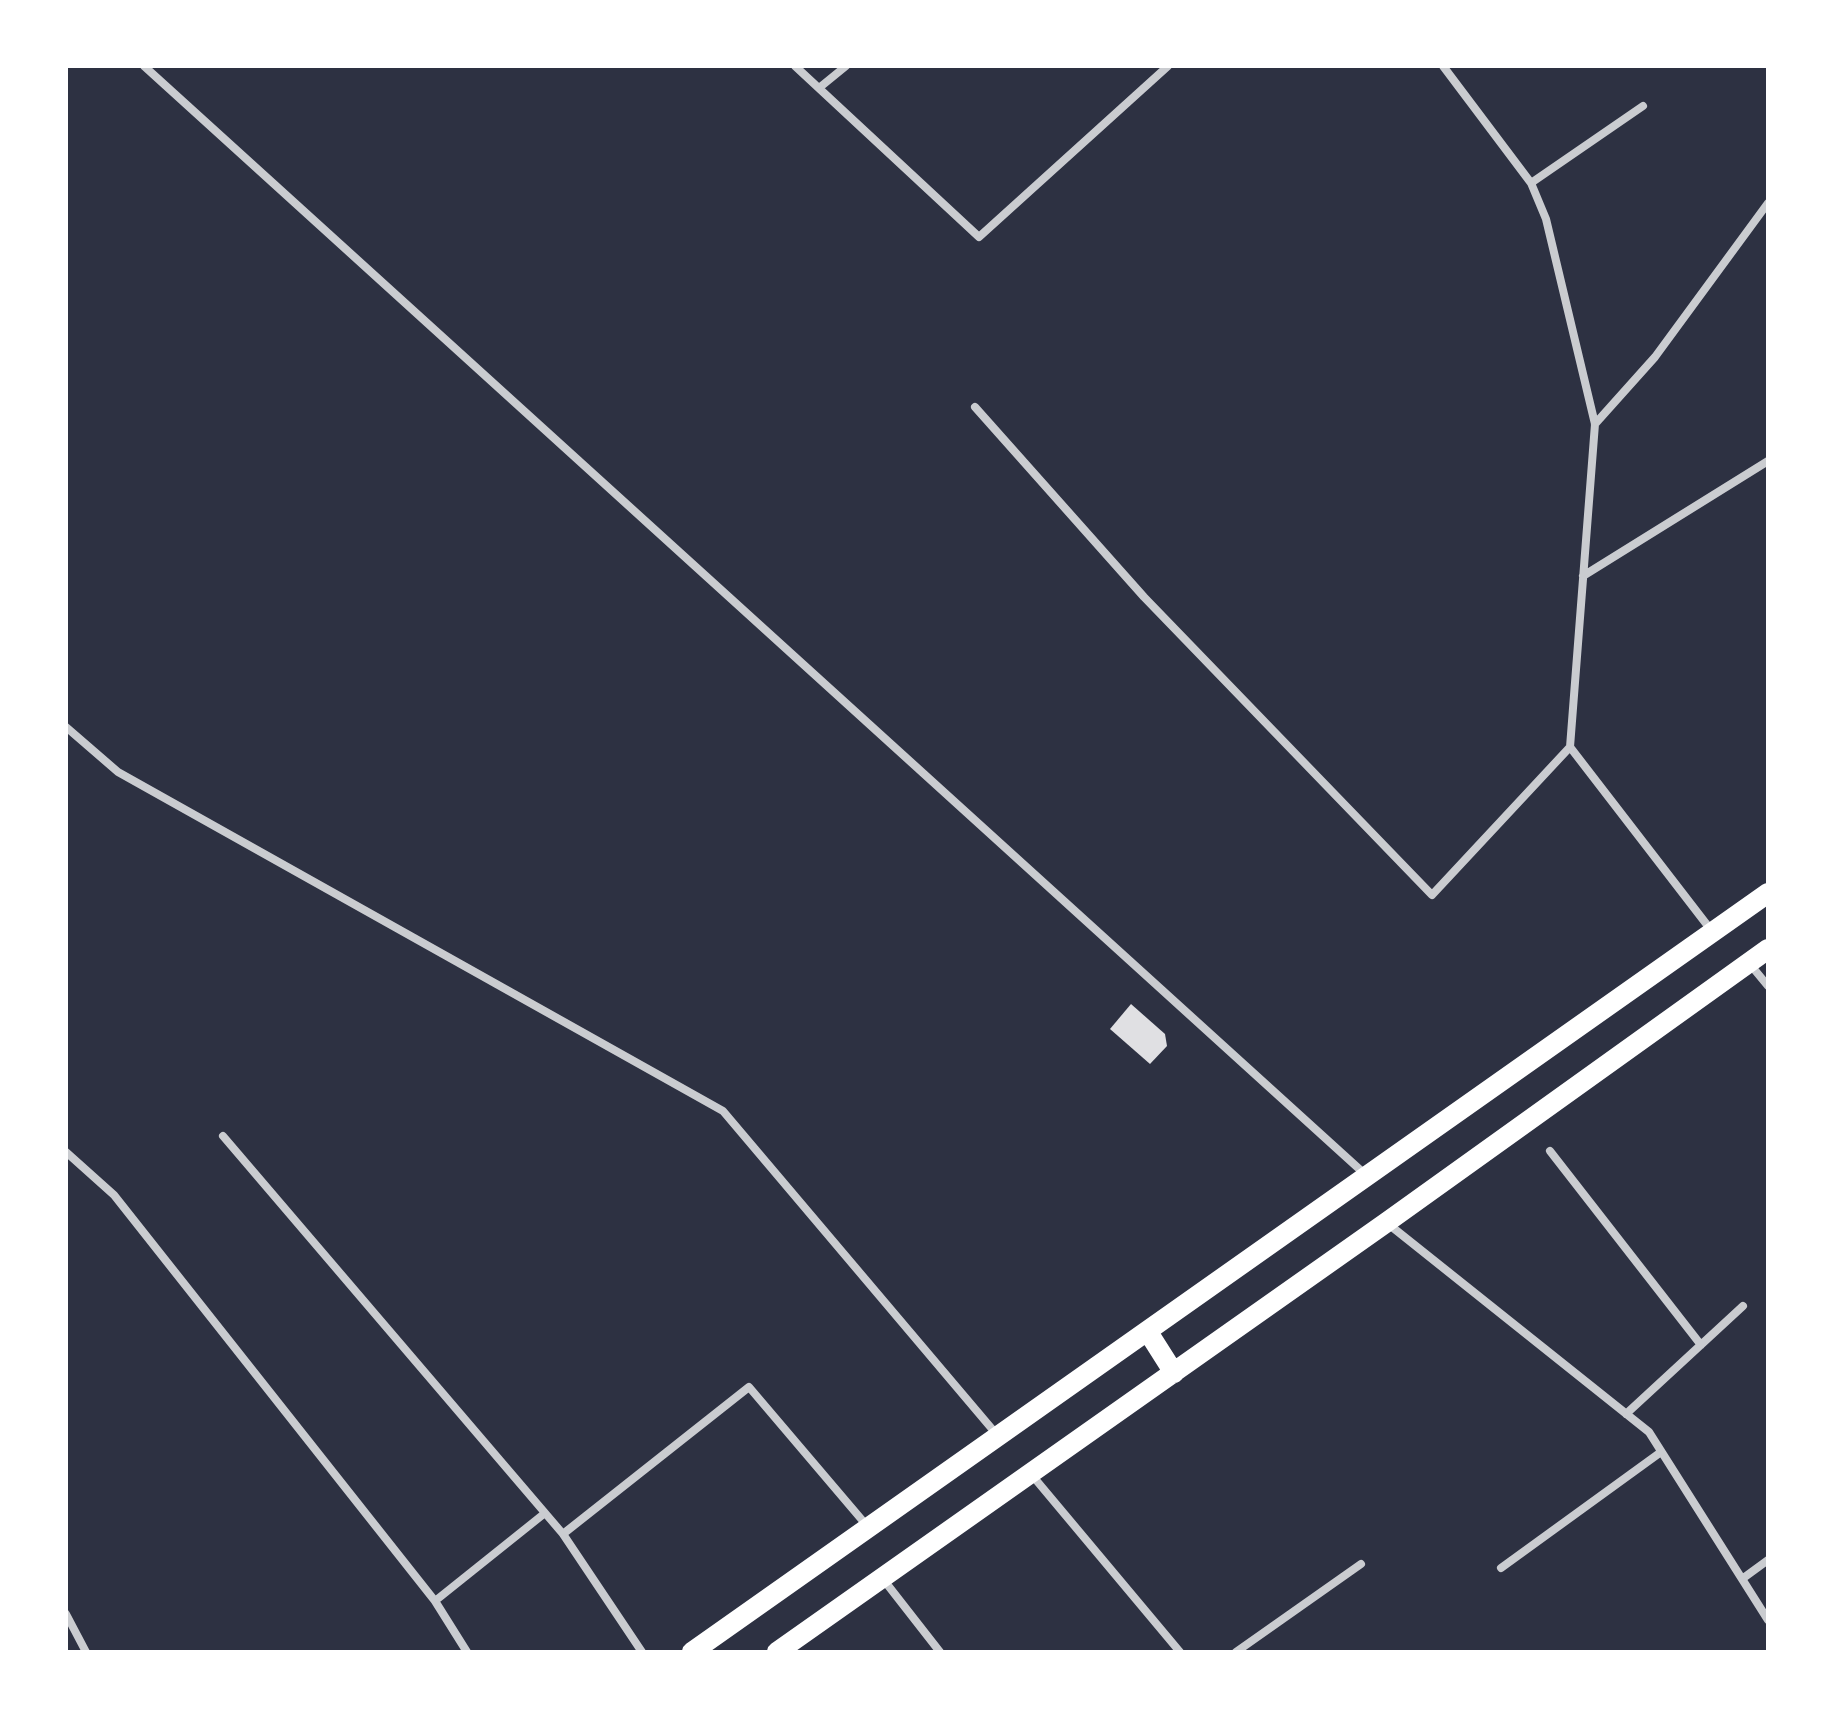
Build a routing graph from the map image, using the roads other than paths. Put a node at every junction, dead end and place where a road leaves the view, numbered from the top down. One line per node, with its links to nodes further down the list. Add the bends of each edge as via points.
1 (144, 66): 24 (street)
2 (795, 66): 6 (street)
3 (846, 66): 6 (street)
4 (1168, 66): 6 (street, via 979,237)
5 (1443, 66): 8 (street)
6 (819, 88)
7 (1643, 106): 8 (street)
8 (1531, 183): 11 (street, via 1546,219)
9 (1768, 203): 11 (street, via 1655,357)
10 (975, 407): 15 (street, via 1144,597 1432,895)
11 (1595, 424): 13 (street)
12 (1768, 461): 13 (street)
13 (1583, 576): 15 (street)
14 (66, 727): 31 (street, via 118,772 723,1111)
15 (1570, 747): 17 (street)
16 (1768, 893): 17 (main road)
17 (1714, 933): 24 (main road)
18 (1768, 949): 19 (main road)
19 (1749, 963): 20 (street); 25 (main road)
20 (1768, 986)
21 (223, 1136): 34 (street)
22 (1550, 1151): 28 (street)
23 (66, 1152): 42 (street, via 114,1195)
24 (1368, 1177): 27 (main road)
25 (1387, 1222): 29 (main road); 30 (street)
26 (1743, 1306): 28 (street)
27 (1148, 1332): 29 (main road); 31 (main road)
28 (1701, 1345): 30 (street)
29 (1174, 1373): 33 (main road)
30 (1626, 1414): 32 (street, via 1649,1432)
31 (999, 1437): 35 (main road)
32 (1661, 1452): 39 (street); 41 (street)
33 (1031, 1474): 40 (main road); 51 (street)
34 (545, 1513): 36 (street); 42 (street)
35 (869, 1528): 36 (street, via 749,1387); 48 (main road)
36 (563, 1534): 47 (street)
37 (1768, 1560): 41 (street)
38 (1361, 1564): 52 (street)
39 (1501, 1568)
40 (882, 1578): 49 (main road); 50 (street)
41 (1742, 1579): 44 (street)
42 (435, 1601): 46 (street)
43 (66, 1614): 45 (street)
44 (1768, 1620)
45 (86, 1652)
46 (467, 1652)
47 (642, 1652)
48 (692, 1652)
49 (777, 1652)
50 (940, 1652)
51 (1180, 1652)
52 (1236, 1652)

